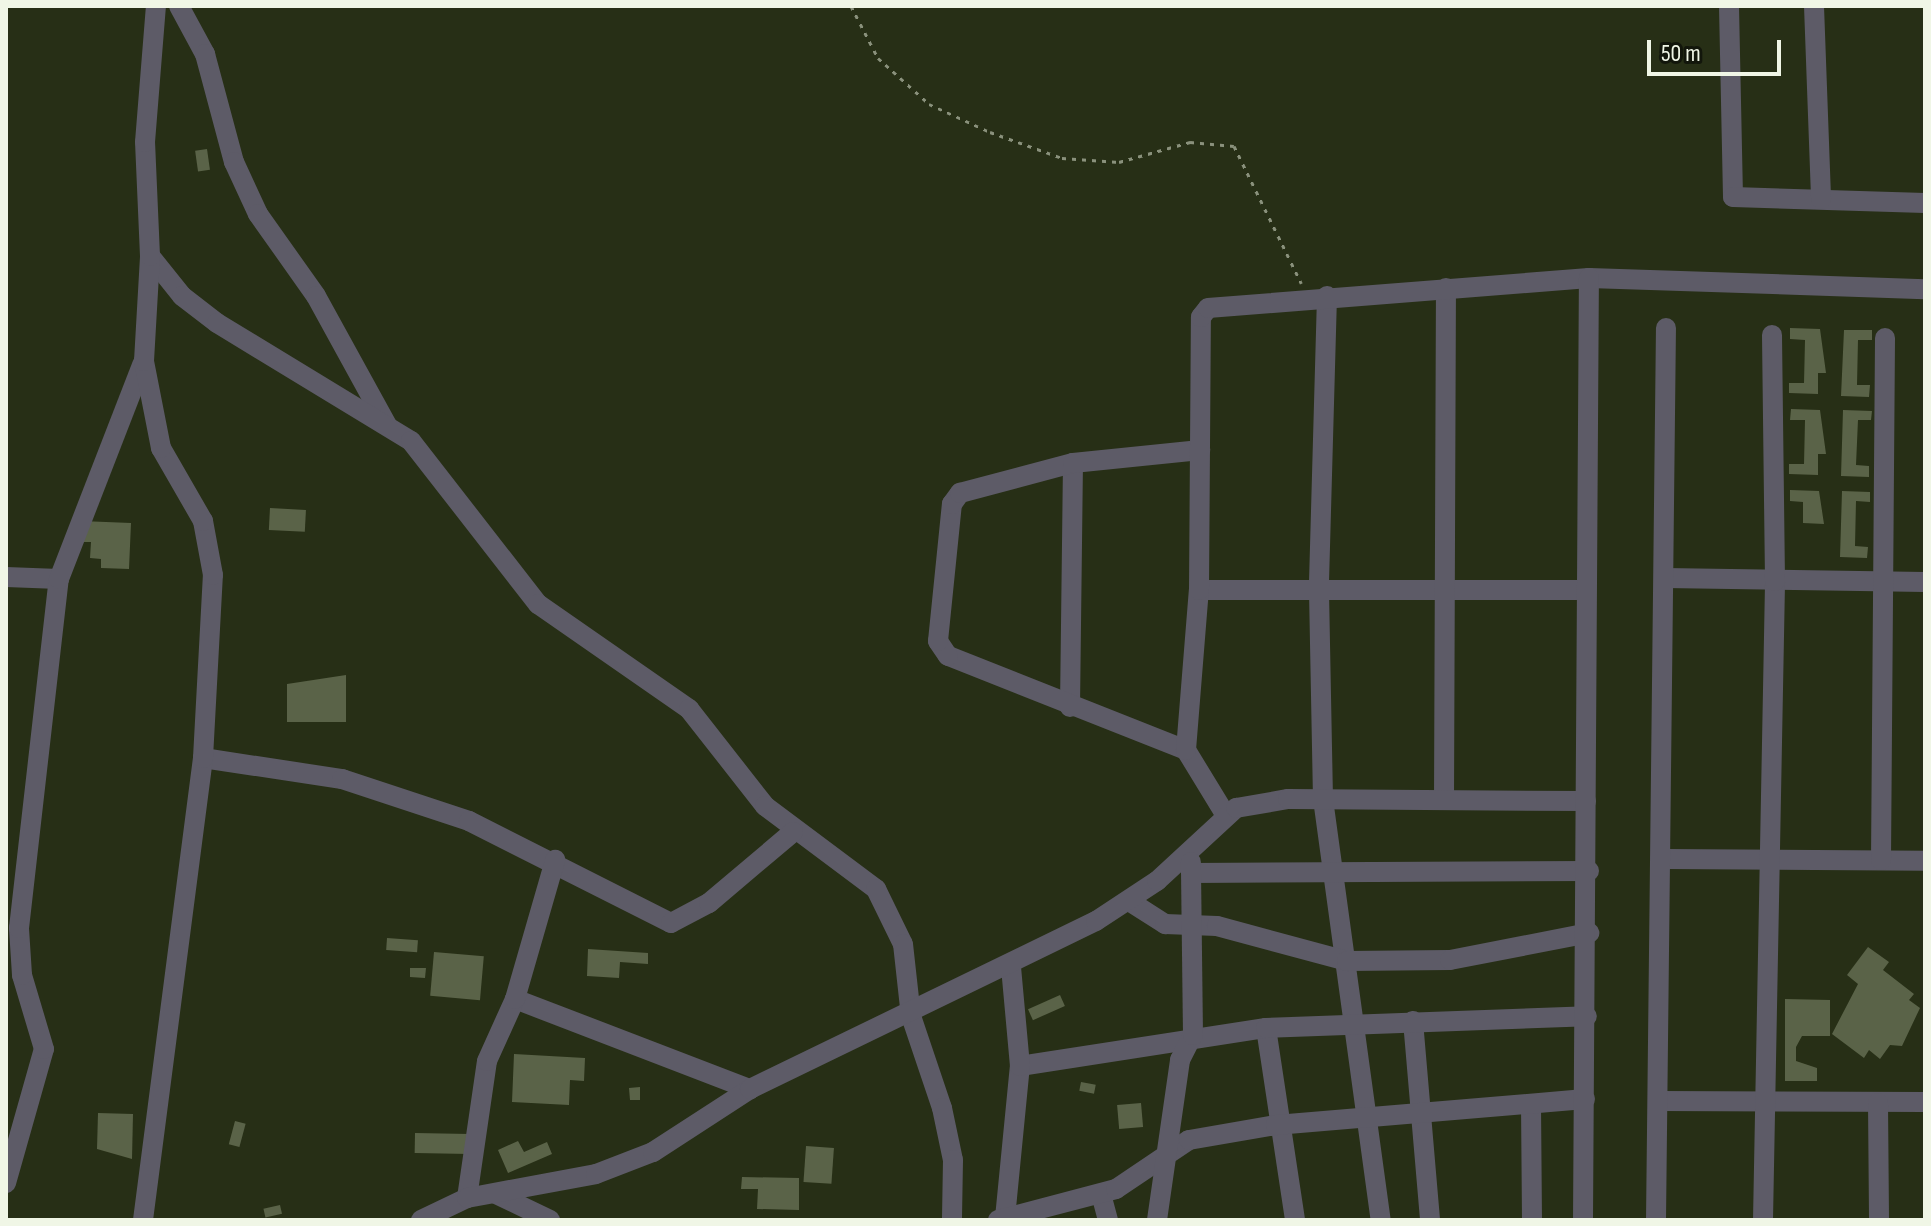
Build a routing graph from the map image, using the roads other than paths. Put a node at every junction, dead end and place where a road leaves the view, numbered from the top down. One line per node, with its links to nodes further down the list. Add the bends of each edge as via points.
1 (156, 6): 7 (street, via 145,142)
2 (179, 6): 16 (street, via 205,54 234,162 258,214 316,296)
3 (1729, 6): 5 (street, via 1732,195)
4 (1814, 6): 5 (street)
5 (1821, 199): 6 (street)
6 (1925, 203)
7 (150, 256): 15 (street); 16 (street, via 182,296 217,323)
8 (1589, 278): 9 (street); 10 (street); 27 (street)
9 (1446, 288): 11 (street); 25 (street)
10 (1925, 289)
11 (1317, 297): 17 (street, via 1204,312); 28 (street)
12 (1666, 328): 20 (street)
13 (1772, 335): 22 (street)
14 (1885, 338): 23 (street)
15 (144, 361): 21 (street); 31 (street, via 161,448 203,521 213,575)
16 (387, 425): 36 (street, via 433,463 515,581 574,634 689,709)
17 (1200, 450): 18 (street); 26 (street)
18 (1073, 463): 29 (street); 29 (street, via 956,497 938,641 948,656)
19 (6, 577): 21 (street)
20 (1665, 578): 22 (street); 39 (street)
21 (59, 579): 70 (street, via 19,928 22,975 44,1049)
22 (1775, 581): 23 (street); 38 (street)
23 (1885, 581): 24 (street); 41 (street)
24 (1925, 582)
25 (1445, 588): 27 (street); 28 (street); 33 (street)
26 (1199, 590): 28 (street); 30 (street)
27 (1585, 590): 34 (street)
28 (1319, 591): 32 (street)
29 (1070, 707): 30 (street)
30 (1186, 750): 35 (street)
31 (203, 758): 40 (street, via 342,779 469,821); 75 (street)
32 (1323, 799): 33 (street); 35 (street); 43 (street)
33 (1444, 800): 34 (street)
34 (1586, 801): 44 (street)
35 (1225, 814): 37 (street)
36 (793, 832): 40 (street, via 709,903 671,923); 52 (street, via 876,889 911,971)
37 (1191, 846): 45 (street); 46 (street)
38 (1766, 858): 39 (street); 41 (street); 65 (street)
39 (1665, 859): 61 (street)
40 (555, 860): 51 (street)
41 (1881, 860): 42 (street)
42 (1925, 861)
43 (1336, 868): 44 (street); 45 (street); 49 (street)
44 (1589, 871): 48 (street)
45 (1192, 873): 47 (street)
46 (1129, 901): 47 (street, via 1152,919); 50 (street)
47 (1192, 924): 49 (street); 57 (street)
48 (1589, 933): 49 (street, via 1450,960); 53 (street)
49 (1347, 961): 55 (street)
50 (1011, 967): 52 (street); 58 (street)
51 (515, 999): 59 (street); 73 (street, via 478,1096)
52 (911, 1016): 59 (street); 78 (street, via 953,1160)
53 (1587, 1016): 54 (street); 60 (street)
54 (1413, 1021): 55 (street); 66 (street)
55 (1354, 1022): 56 (street); 67 (street)
56 (1266, 1028): 57 (street); 68 (street)
57 (1193, 1035): 58 (street); 69 (street, via 1180,1060)
58 (1020, 1066): 74 (street)
59 (750, 1089): 71 (street, via 625,1165)
60 (1585, 1099): 64 (street); 85 (street)
61 (1660, 1101): 65 (street); 86 (street)
62 (1925, 1102): 63 (street)
63 (1878, 1103): 65 (street); 88 (street)
64 (1531, 1105): 66 (street); 84 (street)
65 (1766, 1106): 87 (street)
66 (1426, 1111): 67 (street); 83 (street)
67 (1369, 1117): 68 (street); 82 (street)
68 (1276, 1125): 69 (street, via 1189,1140); 81 (street)
69 (1167, 1154): 72 (street, via 1139,1179); 80 (street)
70 (6, 1183)
71 (496, 1194): 73 (street); 77 (street)
72 (1101, 1194): 74 (street); 79 (street)
73 (467, 1198): 76 (street)
74 (1002, 1219)
75 (143, 1220)
76 (421, 1220)
77 (550, 1220)
78 (952, 1220)
79 (1108, 1220)
80 (1157, 1220)
81 (1295, 1220)
82 (1381, 1220)
83 (1430, 1220)
84 (1532, 1220)
85 (1583, 1220)
86 (1656, 1220)
87 (1763, 1220)
88 (1879, 1220)

